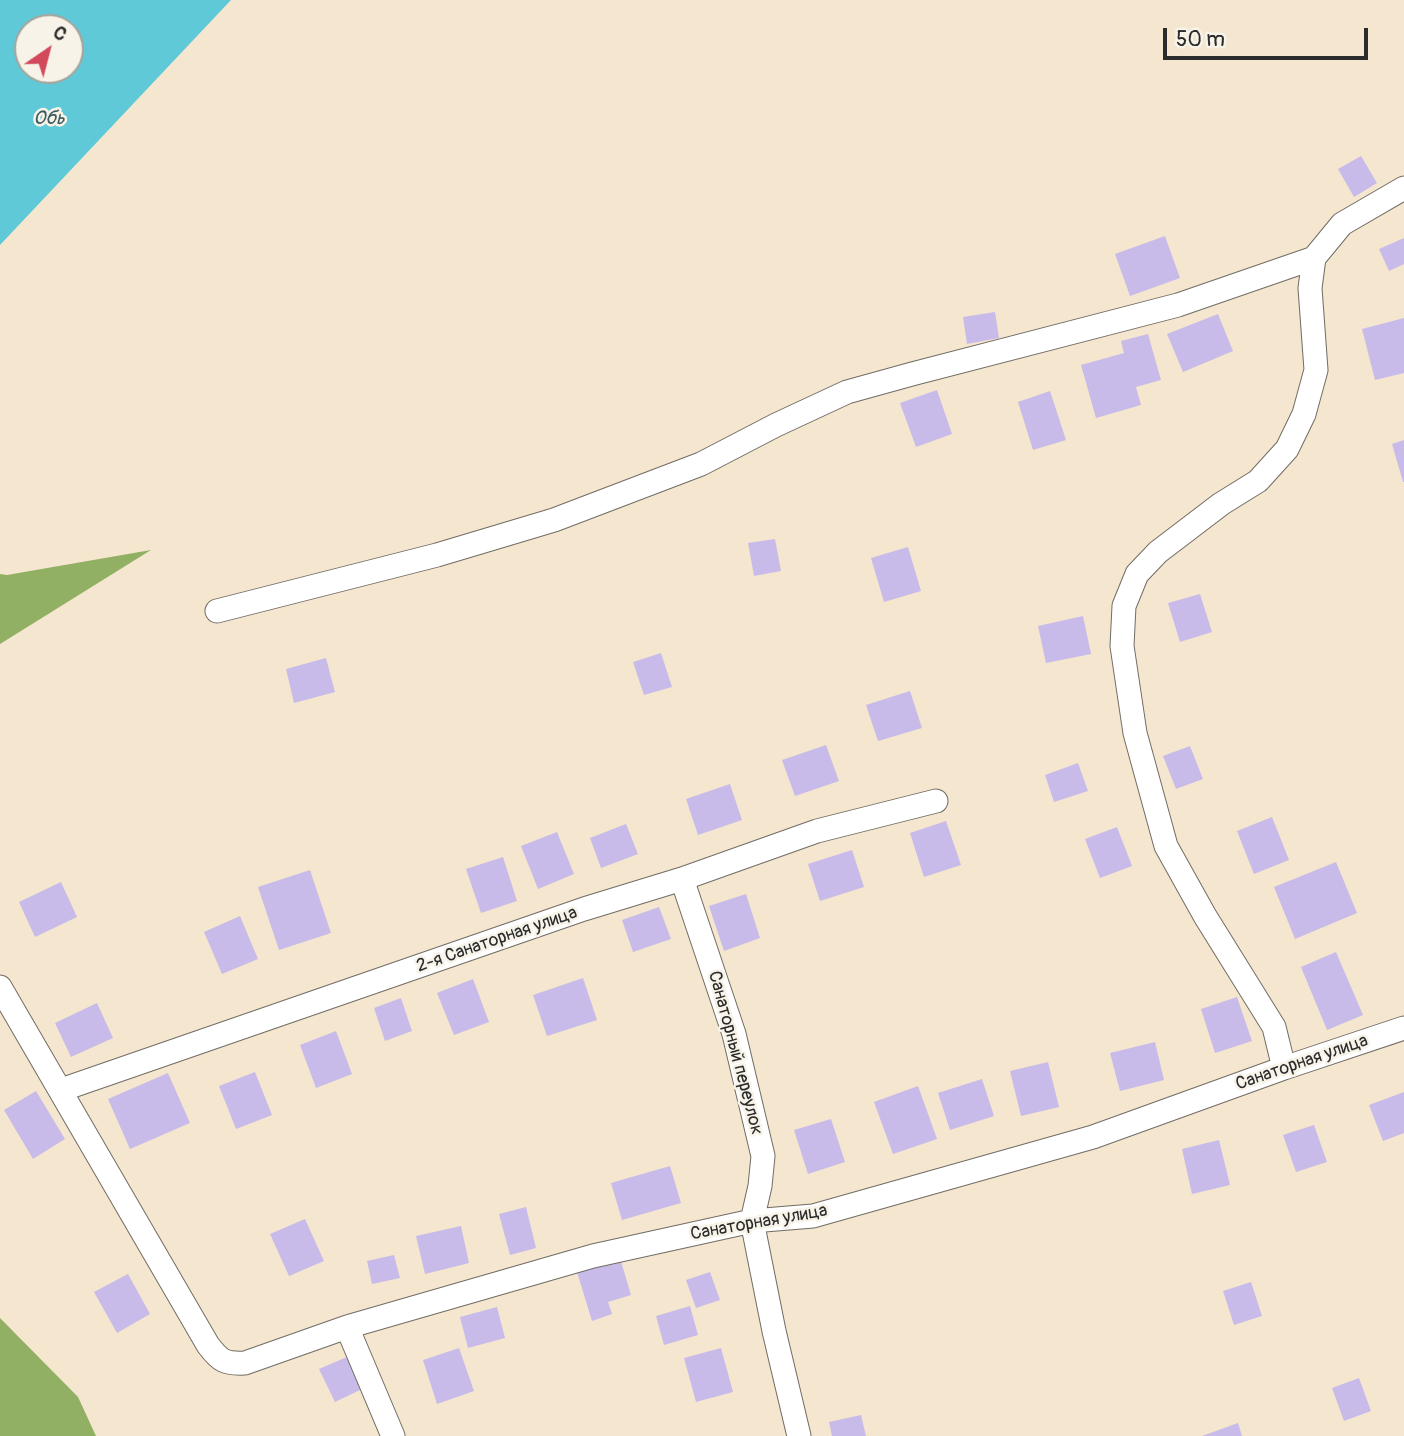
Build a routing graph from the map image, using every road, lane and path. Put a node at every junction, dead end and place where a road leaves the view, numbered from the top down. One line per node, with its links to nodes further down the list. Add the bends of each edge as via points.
1 (1404, 188): 2 (street, via 1342,224)
2 (1314, 258): 3 (street, via 1178,305 847,392 701,464 554,520); 8 (street, via 1310,288 1316,369 1304,414 1287,449 1258,481 1158,552 1137,574 1125,606 1122,646 1135,733 1166,846 1274,1027)
3 (217, 611)
4 (936, 802): 5 (street, 2-я Санаторная улица, via 817,831)
5 (682, 879): 9 (street, 2-я Санаторная улица); 10 (street, Санаторный переулок, via 734,1034 763,1156)
6 (0, 987): 9 (street)
7 (1404, 1028): 8 (street, Санаторная улица)
8 (1284, 1068): 10 (street, Санаторная улица, via 1093,1137 813,1216)
9 (61, 1090): 11 (street, Санаторная улица, via 217,1357 245,1363)
10 (752, 1221): 11 (street, Санаторная улица, via 593,1256); 13 (street, Санаторный переулок)
11 (347, 1327): 12 (street)
12 (393, 1436)
13 (799, 1436)

